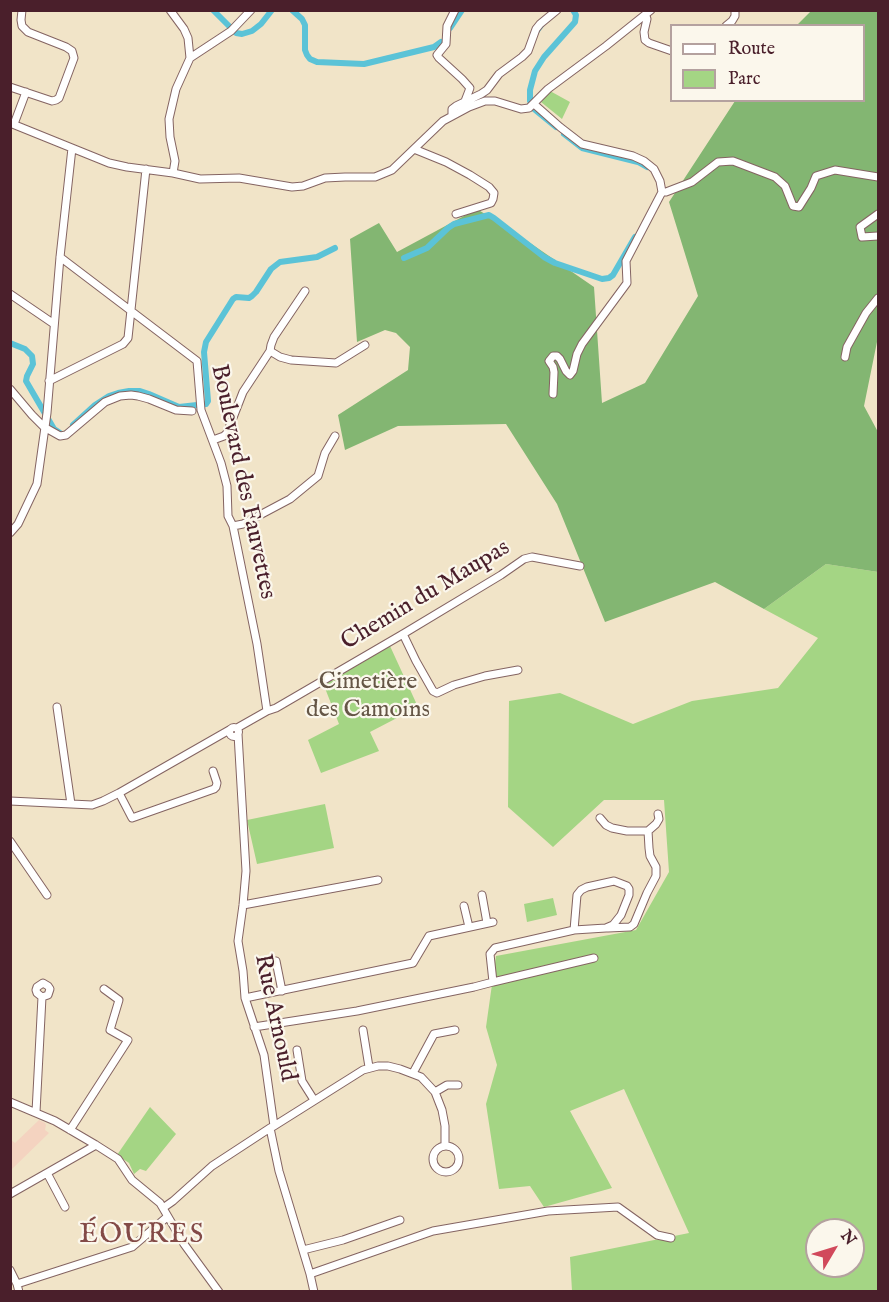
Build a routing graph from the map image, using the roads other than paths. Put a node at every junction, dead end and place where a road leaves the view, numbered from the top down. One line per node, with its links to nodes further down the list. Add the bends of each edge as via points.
1 (22, 10): 12 (street, via 22,26 28,32 66,47 74,58 59,98 52,101)
2 (170, 10): 10 (street, via 188,38)
3 (251, 10): 10 (street, via 233,29)
4 (455, 10): 13 (street, via 448,22 446,44 437,56 468,86)
5 (556, 10): 13 (street, via 536,29 522,57 499,74 487,90)
6 (735, 10): 8 (street)
7 (649, 13): 9 (street, via 645,40); 14 (street, via 548,89)
8 (728, 24)
9 (670, 50)
10 (190, 58): 20 (street, via 176,89 169,119)
11 (10, 87): 12 (street)
12 (26, 92): 16 (street)
13 (465, 101): 15 (street, via 452,109)
14 (533, 105): 15 (street, via 521,109 485,101); 22 (street, via 582,144 644,161 654,169)
15 (452, 115): 18 (street)
16 (12, 124): 17 (street)
17 (72, 148): 19 (street, via 109,163); 26 (street)
18 (414, 149): 20 (street, via 393,170 382,175 326,178 303,186 239,178 200,179); 23 (street, via 464,171 494,193 491,203)
19 (146, 169): 20 (street); 30 (street)
20 (173, 173)
21 (879, 177): 22 (street, via 834,170 816,176 799,207 793,206 785,186 775,177 733,161 718,162 692,182)
22 (662, 192): 37 (street, via 626,261 627,283 582,344 573,371 570,375 557,356 549,361 554,372)
23 (456, 214)
24 (879, 214): 25 (street, via 860,227 862,237)
25 (879, 236)
26 (60, 257): 30 (street, Boulevard des Fauvettes); 31 (street)
27 (305, 291): 33 (street, via 274,337)
28 (10, 294): 31 (street)
29 (879, 298): 34 (street, via 866,313)
30 (132, 311): 35 (street, via 128,338 123,344); 41 (street, Boulevard des Fauvettes, via 197,361 201,406)
31 (54, 324): 35 (street)
32 (365, 345): 33 (street, via 336,363 291,360)
33 (270, 351): 41 (street, via 243,392 227,433)
34 (845, 357)
35 (49, 381): 39 (street)
36 (10, 389): 39 (street)
37 (553, 393)
38 (192, 411): 39 (street, via 125,395 105,402 66,435 56,435)
39 (45, 424): 43 (street, via 37,484)
40 (335, 436): 42 (street, via 318,476 290,499)
41 (213, 440): 42 (street, Boulevard des Fauvettes, via 225,475 228,516)
42 (233, 526): 48 (street, Boulevard des Fauvettes)
43 (10, 533)
44 (580, 566): 45 (street, Chemin du Maupas, via 524,559)
45 (403, 634): 46 (street, via 437,693 485,676); 48 (street, Chemin du Maupas)
46 (518, 670)
47 (57, 707): 53 (street)
48 (267, 711): 49 (street)
49 (232, 733): 51 (street); 61 (street, Rue Arnould, via 238,745 246,871)
50 (213, 771): 51 (street, via 217,783 214,789 132,818)
51 (120, 793): 53 (street, via 92,805)
52 (10, 801): 53 (street)
53 (71, 804)
54 (658, 814): 56 (street, via 659,819)
55 (600, 819): 56 (street, via 612,828)
56 (648, 831): 64 (street, via 656,876 634,924)
57 (10, 841): 59 (street)
58 (378, 880): 61 (street)
59 (47, 895)
60 (483, 895): 63 (street, via 490,923)
61 (243, 905): 72 (street, Rue Arnould, via 238,941)
62 (464, 906): 63 (street)
63 (469, 927): 70 (street, via 429,936 413,963)
64 (606, 928): 65 (street); 65 (street, via 617,922 629,895 627,886 614,881 580,890)
65 (574, 930): 68 (street, via 495,948 490,954)
66 (594, 958): 68 (street)
67 (276, 961): 70 (street)
68 (493, 982): 73 (street, via 357,1011)
69 (104, 989): 85 (street, via 118,1000 110,1030 128,1040)
70 (282, 991): 72 (street)
71 (42, 997): 83 (street)
72 (245, 998): 73 (street, Rue Arnould)
73 (254, 1027): 84 (street, Rue Arnould, via 264,1055)
74 (363, 1030): 77 (street)
75 (455, 1030): 78 (street, via 434,1034)
76 (297, 1050): 81 (street, via 302,1082)
77 (369, 1067): 78 (street, via 388,1066); 81 (street)
78 (413, 1074): 80 (street)
79 (458, 1085): 80 (street, via 447,1085)
80 (435, 1092): 87 (street, via 445,1126)
81 (314, 1100): 84 (street)
82 (10, 1102): 83 (street)
83 (36, 1112): 85 (street)
84 (272, 1127): 91 (street, via 212,1166); 95 (street, Rue Arnould, via 279,1171)
85 (70, 1130): 86 (street)
86 (96, 1145): 88 (street); 91 (street, via 115,1157 132,1180)
87 (445, 1146)
88 (47, 1173): 89 (street); 90 (street)
89 (10, 1194)
90 (65, 1208)
91 (163, 1208): 92 (street)
92 (167, 1217): 98 (street, via 132,1247); 99 (street)
93 (400, 1220): 95 (street)
94 (672, 1239): 97 (street, via 657,1235 618,1207 548,1211 433,1231)
95 (303, 1250): 97 (street, Rue Arnould)
96 (10, 1270): 98 (street)
97 (310, 1274): 100 (street, Rue Arnould)
98 (18, 1288)
99 (219, 1292)
100 (314, 1292)

